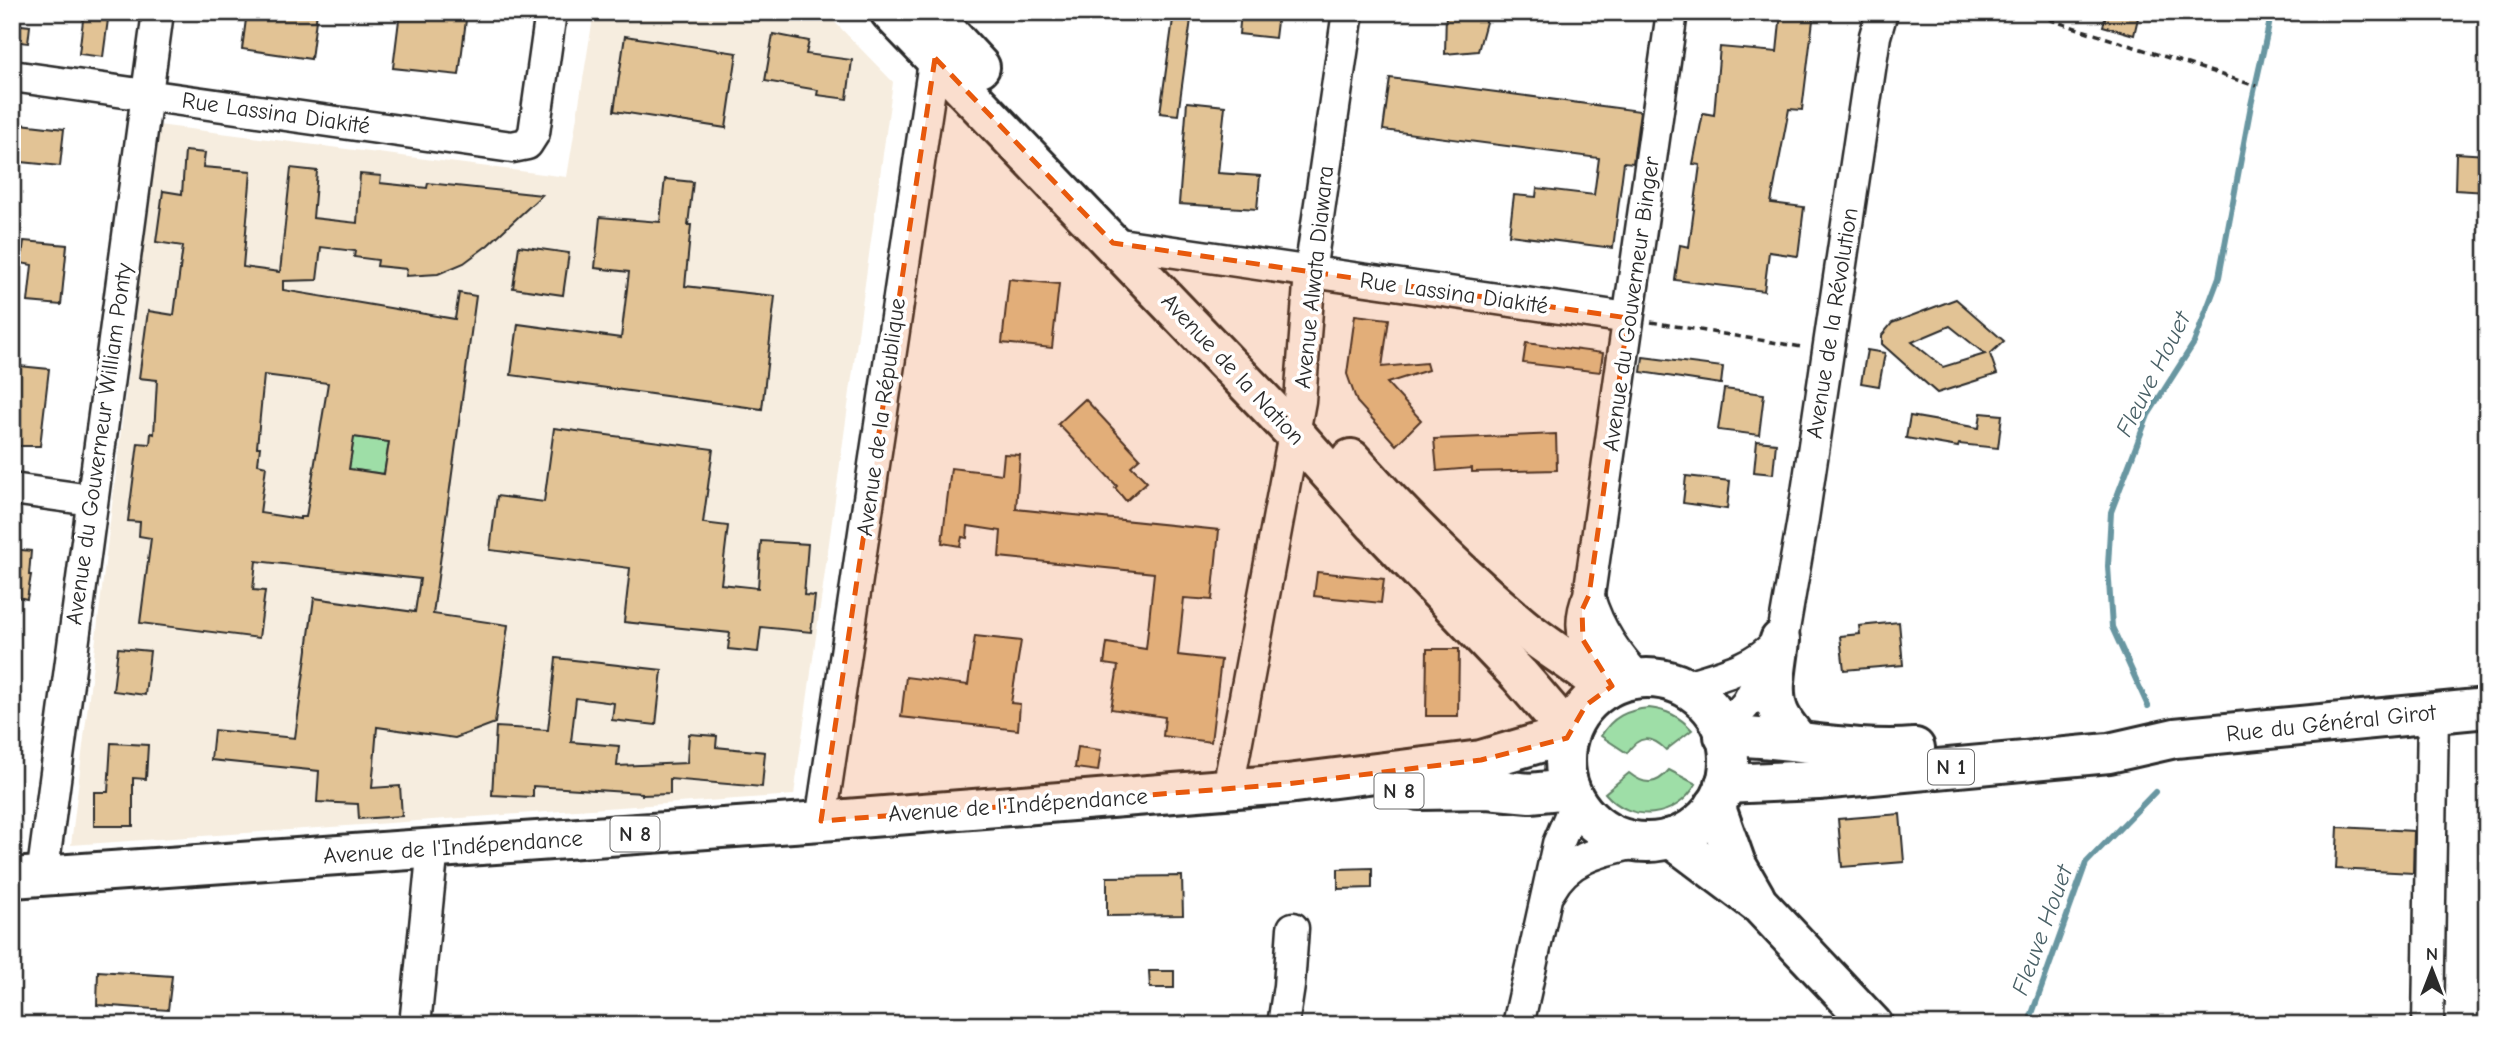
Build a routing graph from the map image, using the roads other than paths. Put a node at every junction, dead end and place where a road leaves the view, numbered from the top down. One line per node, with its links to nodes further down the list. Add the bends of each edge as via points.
1 (158, 12): 9 (street, Avenue du Gouverneur William Ponty)
2 (551, 12): 9 (street, Rue Lassina Diakité, via 534,133 527,144 512,147)
3 (890, 12): 7 (main road, Avenue de la Nation)
4 (1348, 12): 11 (street, Avenue Alwata Diawara)
5 (1672, 12): 12 (street, Avenue du Gouverneur Binger)
6 (1882, 12): 17 (street, Avenue de la Révolution)
7 (936, 27): 10 (main road, Avenue de la Nation); 29 (street, Avenue de la République)
8 (12, 76): 9 (street, Rue Lassina Diakité)
9 (146, 95): 15 (street, Avenue du Gouverneur William Ponty)
10 (1131, 246): 11 (street, Rue Lassina Diakité); 13 (main road, Avenue de la Nation)
11 (1310, 272): 12 (street, Rue Lassina Diakité); 13 (street, Avenue Alwata Diawara)
12 (1628, 318): 16 (street, Avenue du Gouverneur Binger)
13 (1297, 417): 18 (main road, Avenue de la Nation, via 1539,640 1586,671); 23 (main road, Avenue de la Nation, via 1375,524 1519,675); 26 (street, Avenue Alwata Diawara)
14 (12, 489): 15 (street)
15 (92, 500): 32 (street, Avenue du Gouverneur William Ponty)
16 (1589, 595): 18 (street, Avenue du Gouverneur Binger, via 1613,650); 18 (street, Avenue du Gouverneur Binger, via 1582,610 1583,640)
17 (1782, 638): 19 (street, via 1735,670); 22 (street, Avenue de la Révolution, via 1747,703); 25 (main road, via 1776,705)
18 (1612, 678): 19 (main road, via 1654,679); 23 (main road)
19 (1683, 687): 22 (main road, via 1707,705)
20 (2487, 708): 21 (main road, Rue du Général Girot / N 1)
21 (2433, 712): 24 (main road, Rue du Général Girot / N 1); 40 (street)
22 (1724, 734): 25 (main road, N 1); 27 (main road, via 1729,760)
23 (1561, 737): 26 (main road, Avenue de l'Indépendance / N 8, via 1481,760); 28 (main road)
24 (2175, 738): 25 (main road, N 1, via 2103,735 1888,750); 27 (main road, N 1, via 2109,753 1819,780)
25 (1798, 741)
26 (1228, 789): 28 (main road, Avenue de l'Indépendance / N 8, via 1286,796 1459,788); 29 (main road, Avenue de l'Indépendance / N 8)
27 (1720, 794): 30 (main road, via 1696,826); 34 (main road, via 1736,864)
28 (1573, 796): 30 (main road, via 1602,829 1624,839); 33 (street)
29 (821, 821): 31 (main road, Avenue de l'Indépendance / N 8)
30 (1655, 840): 33 (street, via 1595,853 1571,865 1556,880); 34 (main road)
31 (433, 848): 32 (main road, Avenue de l'Indépendance / N 8); 36 (street)
32 (27, 877)
33 (1544, 904): 38 (street)
34 (1760, 905): 39 (main road)
35 (1293, 928): 37 (street)
36 (415, 1025)
37 (1283, 1025)
38 (1518, 1025)
39 (1873, 1025)
40 (2428, 1025)

